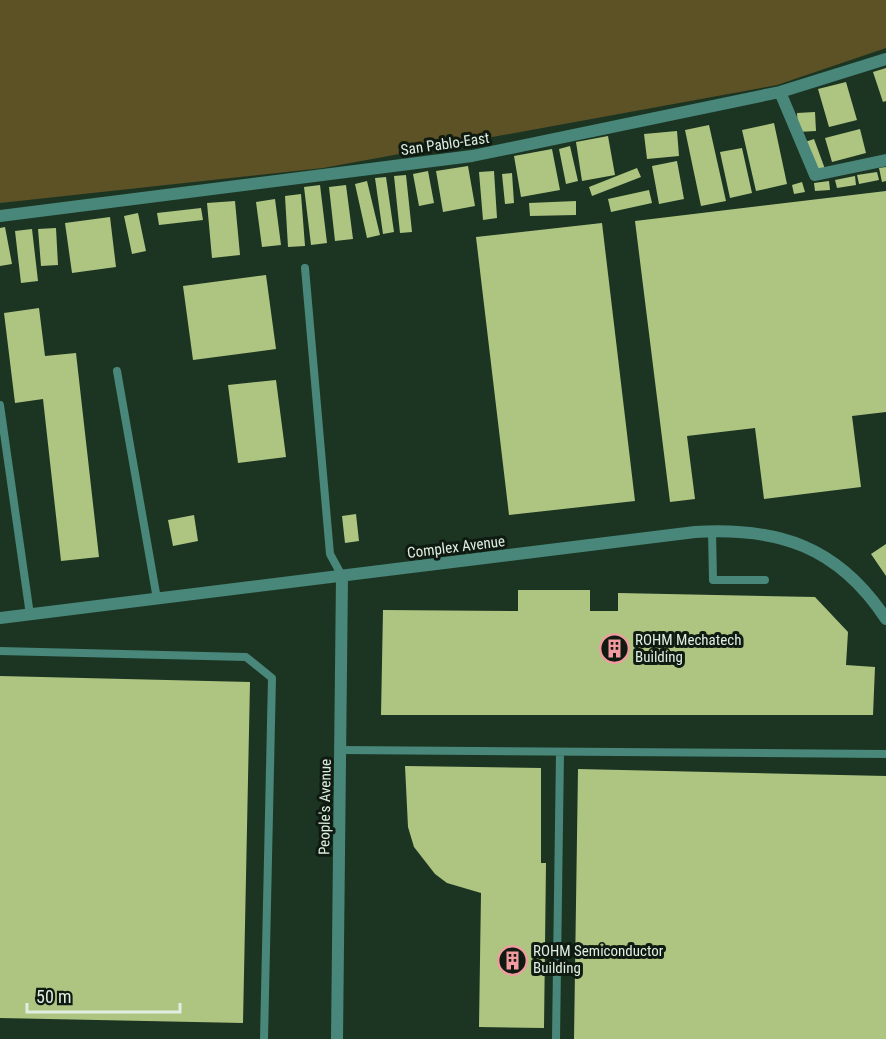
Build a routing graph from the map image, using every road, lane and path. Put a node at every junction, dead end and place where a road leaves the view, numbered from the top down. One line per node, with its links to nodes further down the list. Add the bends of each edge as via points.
1 (886, 60): 2 (street, San Pablo-East)
2 (780, 92): 3 (street, via 815,175); 4 (street, San Pablo-East, via 472,156)
3 (886, 160)
4 (0, 216)
5 (304, 268): 9 (lane, via 330,554)
6 (117, 371): 11 (lane)
7 (0, 405): 12 (lane)
8 (712, 531): 9 (street, Complex Avenue); 10 (lane, via 713,580); 14 (street, Complex Avenue, via 772,535 815,551 857,583)
9 (342, 576): 11 (street, Complex Avenue); 16 (street, People's Avenue)
10 (765, 580)
11 (158, 599): 12 (street, Complex Avenue)
12 (30, 615): 13 (street, Complex Avenue)
13 (0, 618)
14 (886, 619)
15 (0, 651): 19 (lane, via 246,657 273,678)
16 (340, 750): 17 (lane); 20 (street, People's Avenue)
17 (560, 752): 18 (lane); 21 (lane)
18 (886, 754)
19 (264, 1039)
20 (337, 1039)
21 (556, 1039)

